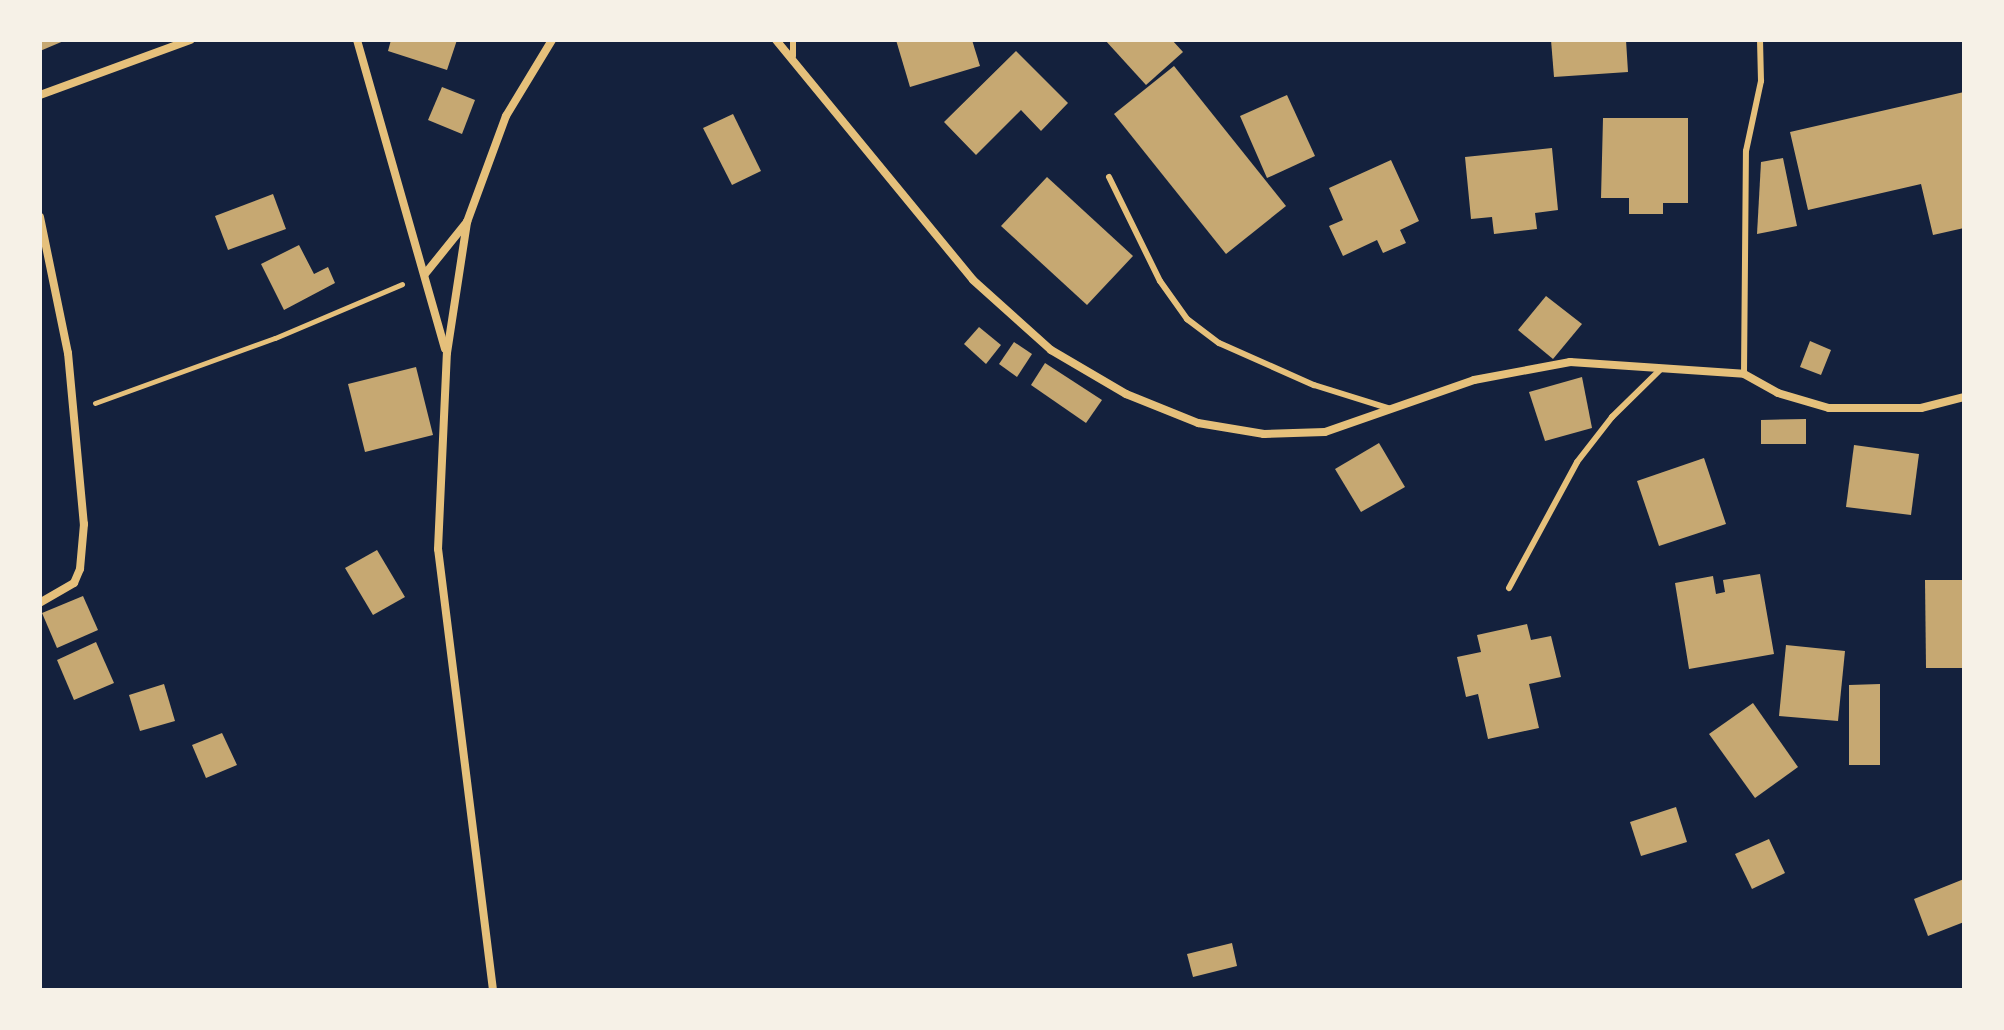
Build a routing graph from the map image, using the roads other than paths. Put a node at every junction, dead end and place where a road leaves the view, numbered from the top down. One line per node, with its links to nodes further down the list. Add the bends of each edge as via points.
1 (190, 40): 8 (street)
2 (357, 40): 12 (street)
3 (552, 40): 11 (street, via 506,116)
4 (776, 40): 7 (street)
5 (793, 40): 7 (lane)
6 (1760, 40): 15 (lane, via 1761,81 1746,151)
7 (793, 56): 17 (street, via 973,280 1051,350 1076,365 1126,394 1198,423 1264,434 1325,432)
8 (40, 95)
9 (1109, 177): 17 (lane, via 1160,281 1187,319 1219,343 1314,385)
10 (40, 217): 19 (street, via 76,410 84,524 80,569 58,597)
11 (467, 222): 12 (street); 13 (street)
12 (425, 274): 13 (street)
13 (447, 353): 20 (street, via 438,549)
14 (1661, 369): 15 (street); 17 (street, via 1570,362 1474,380); 18 (lane, via 1612,417 1577,462)
15 (1744, 374): 16 (street, via 1778,393 1829,408 1921,408)
16 (1964, 397)
17 (1391, 409)
18 (1509, 588)
19 (40, 603)
20 (493, 990)

